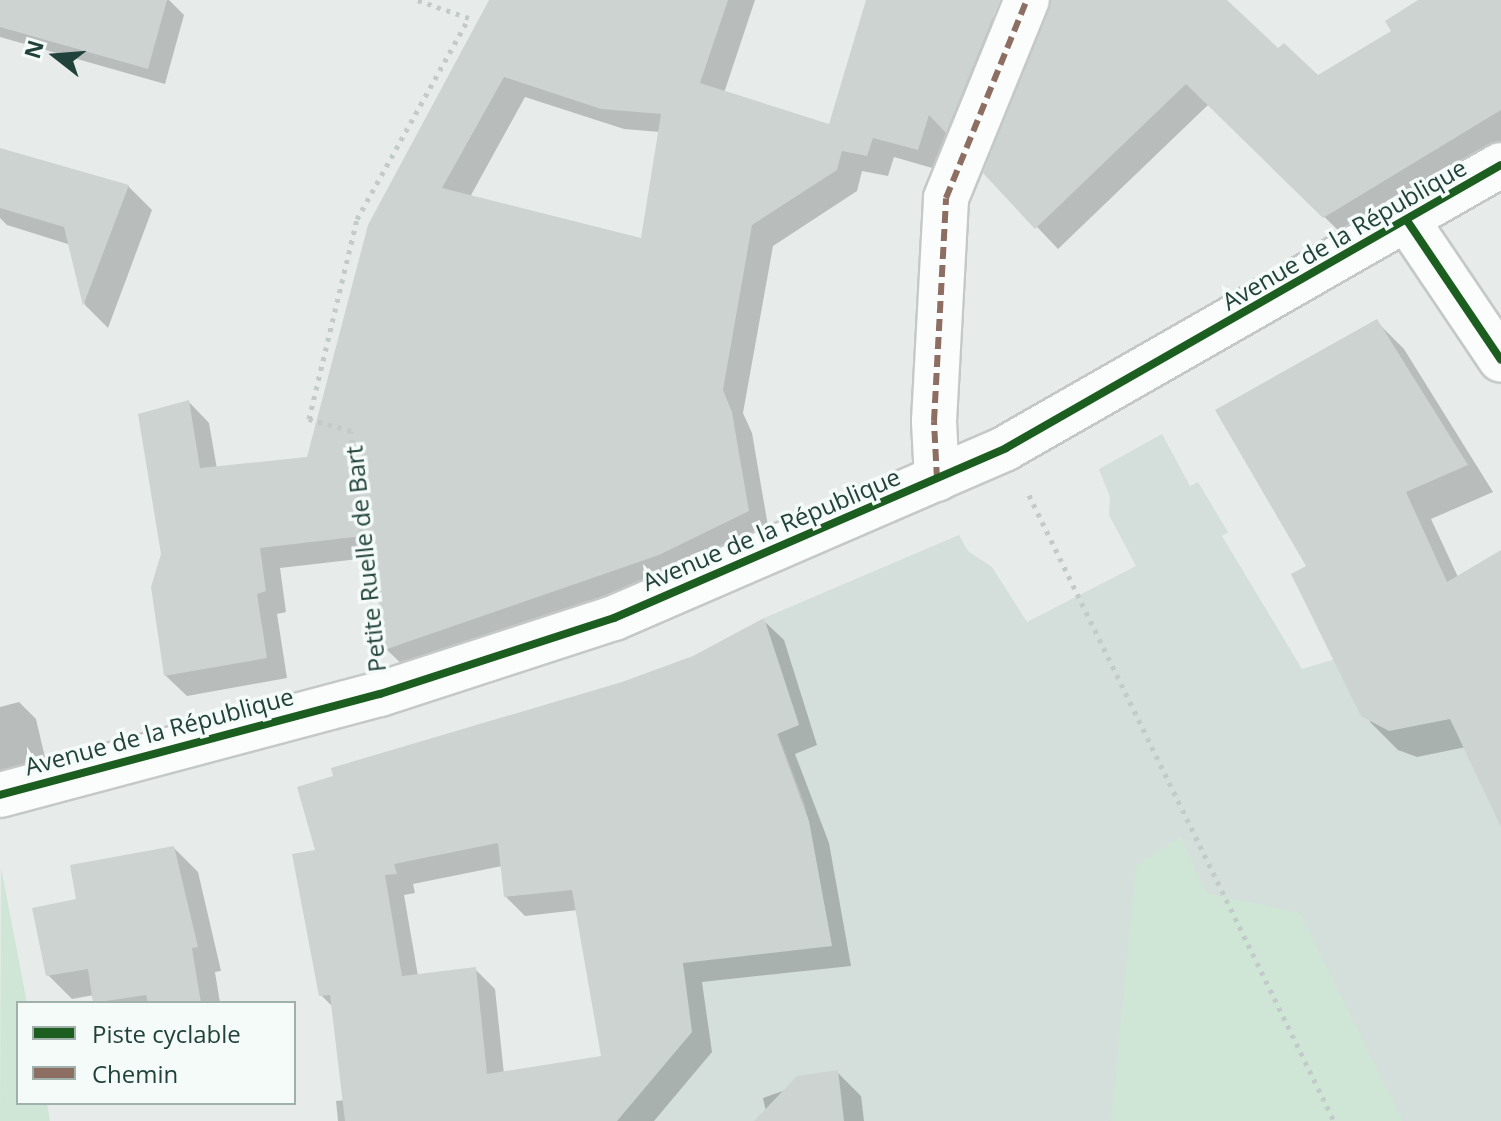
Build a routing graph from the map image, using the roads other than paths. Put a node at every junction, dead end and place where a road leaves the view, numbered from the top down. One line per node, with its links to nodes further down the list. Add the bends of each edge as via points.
1 (1027, 0): 5 (main road, via 946,198 934,421)
2 (1501, 165): 3 (main road, Avenue de la République)
3 (1408, 222): 4 (main road); 5 (main road, Avenue de la République, via 1006,448)
4 (1501, 360)
5 (937, 479): 6 (main road, Avenue de la République, via 614,618 380,694)
6 (0, 795)

